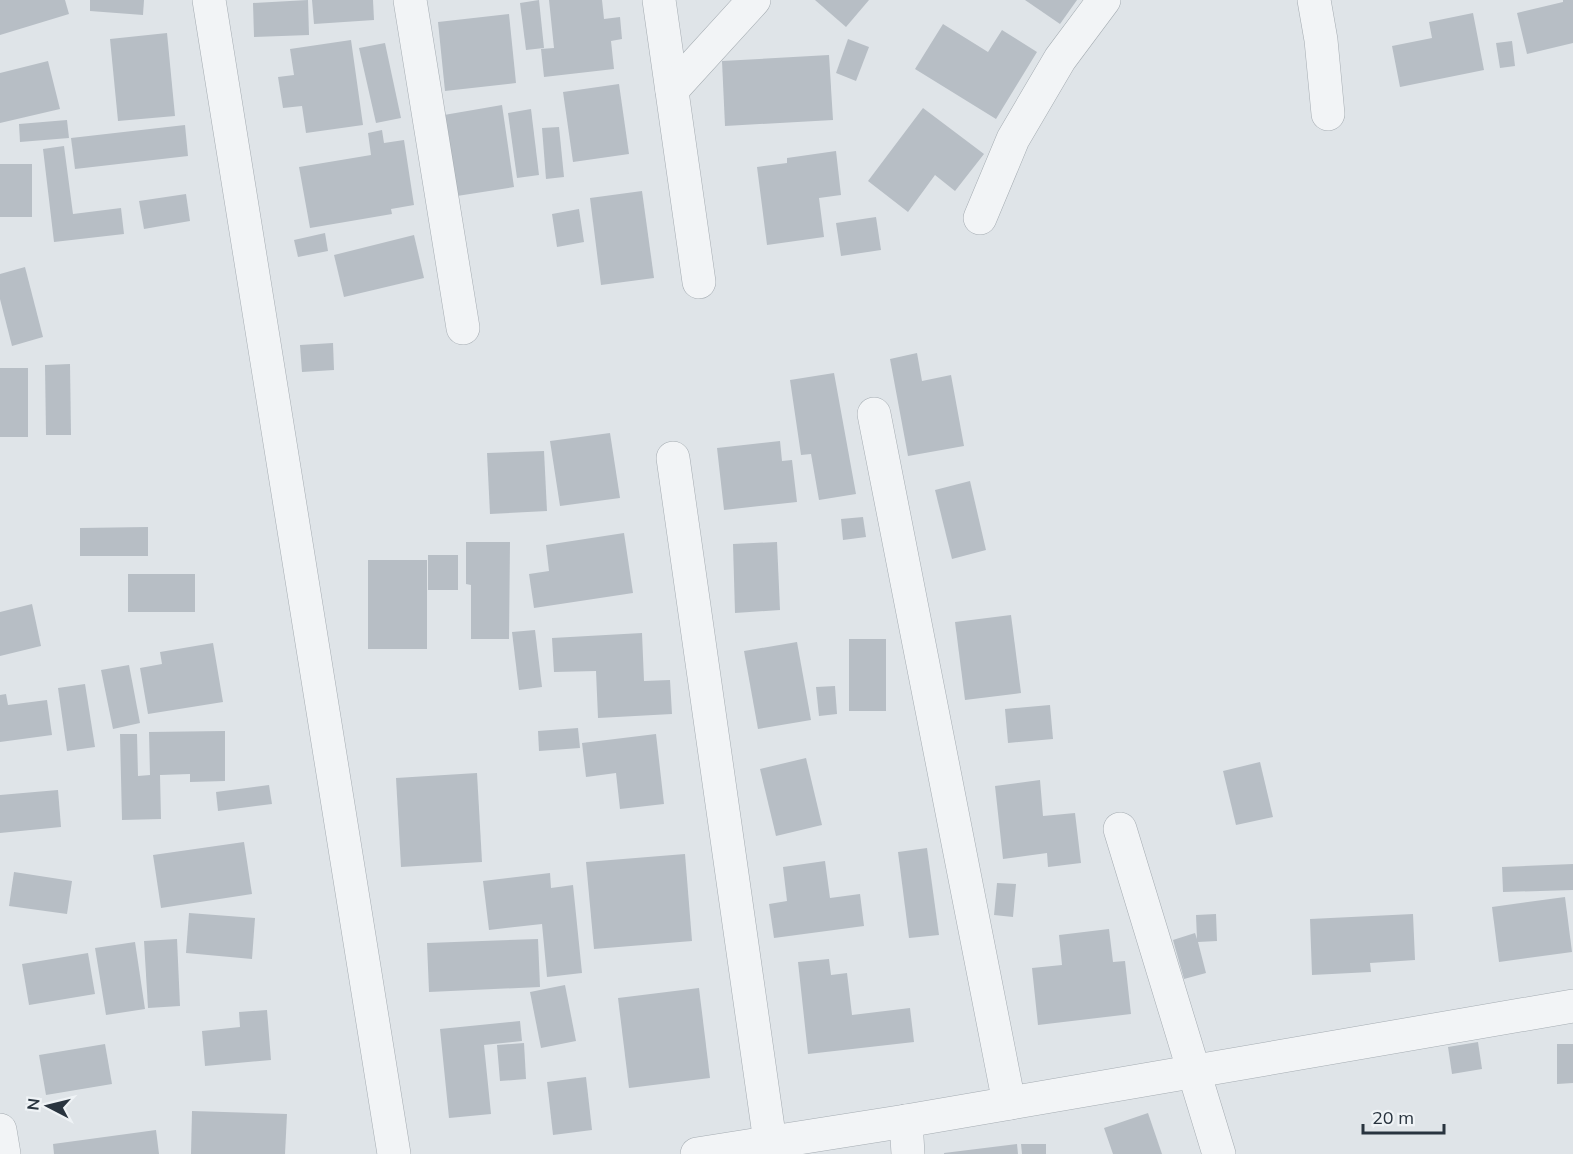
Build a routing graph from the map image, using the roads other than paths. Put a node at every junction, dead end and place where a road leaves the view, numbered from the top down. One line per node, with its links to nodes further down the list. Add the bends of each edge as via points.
1 (209, 0): 22 (street)
2 (410, 0): 11 (street)
3 (659, 0): 7 (street)
4 (754, 0): 7 (street)
5 (1104, 0): 9 (street, via 1060,58 1013,140)
6 (1314, 0): 8 (street)
7 (672, 90): 10 (street)
8 (1328, 114)
9 (980, 218)
10 (699, 282)
11 (463, 328)
12 (874, 414): 17 (street)
13 (673, 458): 20 (street)
14 (1120, 829): 16 (street)
15 (1573, 1006): 16 (street)
16 (1194, 1071): 17 (street); 25 (street)
17 (1010, 1103): 18 (street)
18 (906, 1121): 20 (street); 24 (street)
19 (0, 1130): 21 (street)
20 (770, 1142): 23 (street)
21 (4, 1154)
22 (394, 1154)
23 (697, 1154)
24 (908, 1154)
25 (1219, 1154)

